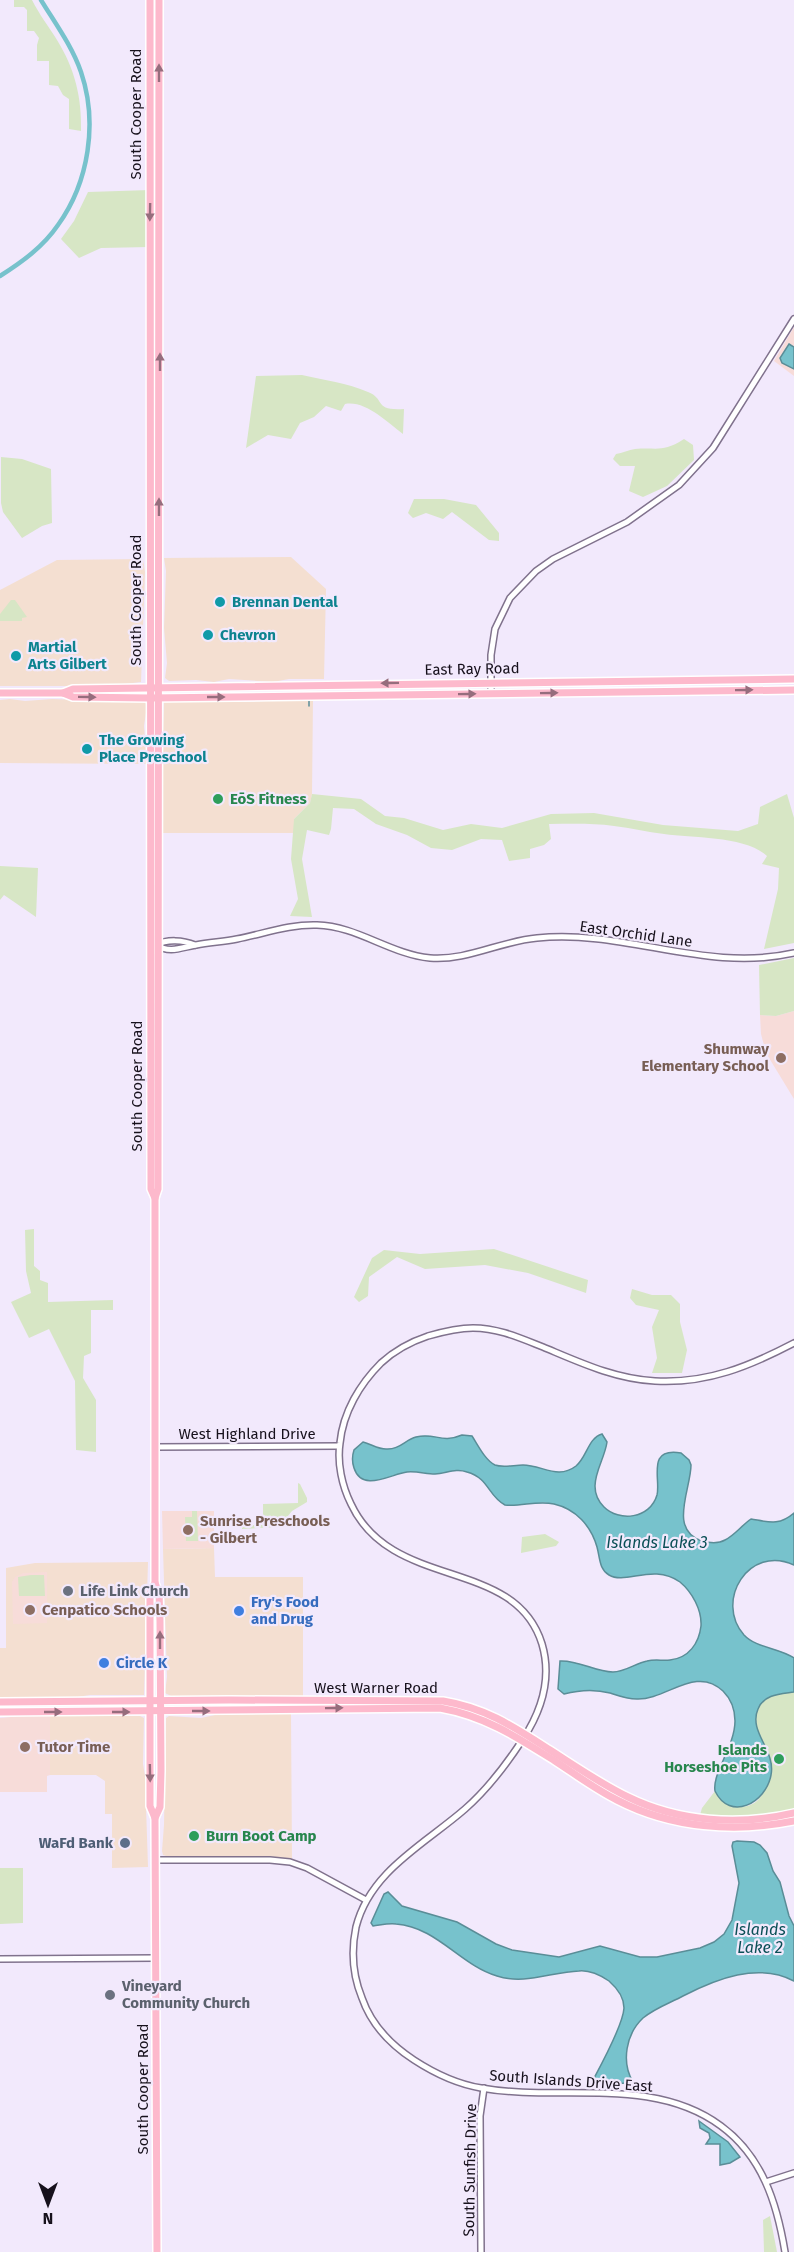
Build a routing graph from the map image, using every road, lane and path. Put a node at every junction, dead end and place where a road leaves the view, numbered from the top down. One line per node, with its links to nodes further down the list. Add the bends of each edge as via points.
1 (150, 0): 3 (main road, South Cooper Road, one-way to 3)
2 (159, 0): 4 (main road, South Cooper Road, one-way to 2)
3 (149, 247): 4 (main road); 6 (main road, South Cooper Road)
4 (159, 247): 7 (main road, South Cooper Road, one-way to 4)
5 (794, 319): 9 (street, via 713,448 679,485 627,522 553,559 510,598 495,629)
6 (150, 566): 7 (main road); 11 (main road, South Cooper Road)
7 (159, 566): 12 (main road, South Cooper Road)
8 (794, 679): 9 (main road, East Ray Road)
9 (490, 682): 10 (main road, East Ray Road, one-way to 10); 16 (street)
10 (280, 685): 12 (main road, East Ray Road); 17 (main road)
11 (150, 688): 12 (main road, East Ray Road); 15 (main road, East Ray Road, via 73,689); 18 (main road, South Cooper Road)
12 (159, 688): 19 (main road, South Cooper Road)
13 (794, 690): 16 (main road, East Ray Road, one-way to 13)
14 (0, 693): 15 (main road)
15 (63, 693): 18 (main road, East Ray Road, one-way to 18, via 73,697)
16 (491, 694): 17 (main road, East Ray Road, one-way to 16)
17 (280, 697): 19 (main road, East Ray Road, one-way to 17)
18 (150, 698): 19 (main road, East Ray Road); 20 (main road, South Cooper Road)
19 (159, 698): 20 (main road, South Cooper Road)
20 (154, 820): 21 (main road, South Cooper Road)
21 (154, 945): 22 (street, East Orchid Lane, via 195,945 320,925 352,932 396,951 432,958 456,957 513,942 554,937 586,937 731,959 753,960); 25 (main road, South Cooper Road, via 158,1190)
22 (794, 953)
23 (794, 1343): 24 (street, South Islands Drive East, via 741,1369 706,1379 660,1382 621,1377 511,1334 472,1328 453,1330 416,1341 389,1356 360,1387 346,1417)
24 (339, 1446): 25 (street, West Highland Drive); 37 (street, South Islands Drive East, via 344,1489 358,1517 376,1538 406,1558 504,1595 533,1625 544,1654 545,1687 539,1710)
25 (155, 1447): 26 (main road, South Cooper Road)
26 (155, 1583): 27 (main road, South Cooper Road, one-way to 26, via 159,1593); 28 (main road, South Cooper Road, via 150,1593)
27 (160, 1700): 28 (main road, West Warner Road); 29 (main road, West Warner Road); 33 (main road, South Cooper Road)
28 (149, 1701): 31 (main road, West Warner Road); 36 (main road, South Cooper Road)
29 (276, 1701): 32 (main road); 37 (main road, West Warner Road, via 449,1702 490,1714)
30 (0, 1702): 31 (main road, West Warner Road)
31 (13, 1702): 35 (main road)
32 (276, 1709): 33 (main road, West Warner Road, one-way to 32); 37 (main road, West Warner Road, one-way to 37, via 440,1708 478,1717)
33 (160, 1711): 36 (main road, West Warner Road); 39 (main road, South Cooper Road, via 160,1807)
34 (0, 1712): 35 (main road, West Warner Road)
35 (15, 1712): 36 (main road, West Warner Road, one-way to 36)
36 (149, 1712): 39 (main road, South Cooper Road, one-way to 39, via 150,1806)
37 (524, 1738): 38 (main road, West Warner Road, via 620,1793 674,1813 735,1820); 40 (main road, West Warner Road, via 605,1793 651,1814 725,1827); 42 (street, South Islands Drive East, via 483,1793 385,1874)
38 (794, 1813)
39 (155, 1818): 41 (main road, South Cooper Road)
40 (794, 1821)
41 (155, 1860): 42 (street, via 290,1862); 43 (main road, South Cooper Road)
42 (366, 1900): 45 (street, South Islands Drive East, via 357,1924 353,1956 358,1989 368,2011 387,2038 416,2062 452,2079)
43 (156, 1958): 44 (street); 48 (main road, South Cooper Road)
44 (0, 1959)
45 (484, 2088): 47 (street, South Islands Drive East, via 654,2097 696,2110 741,2143); 49 (street, South Sunfish Drive, via 480,2116)
46 (794, 2173): 47 (street)
47 (766, 2182): 50 (street, South Islands Drive East)
48 (157, 2252)
49 (481, 2252)
50 (785, 2252)

